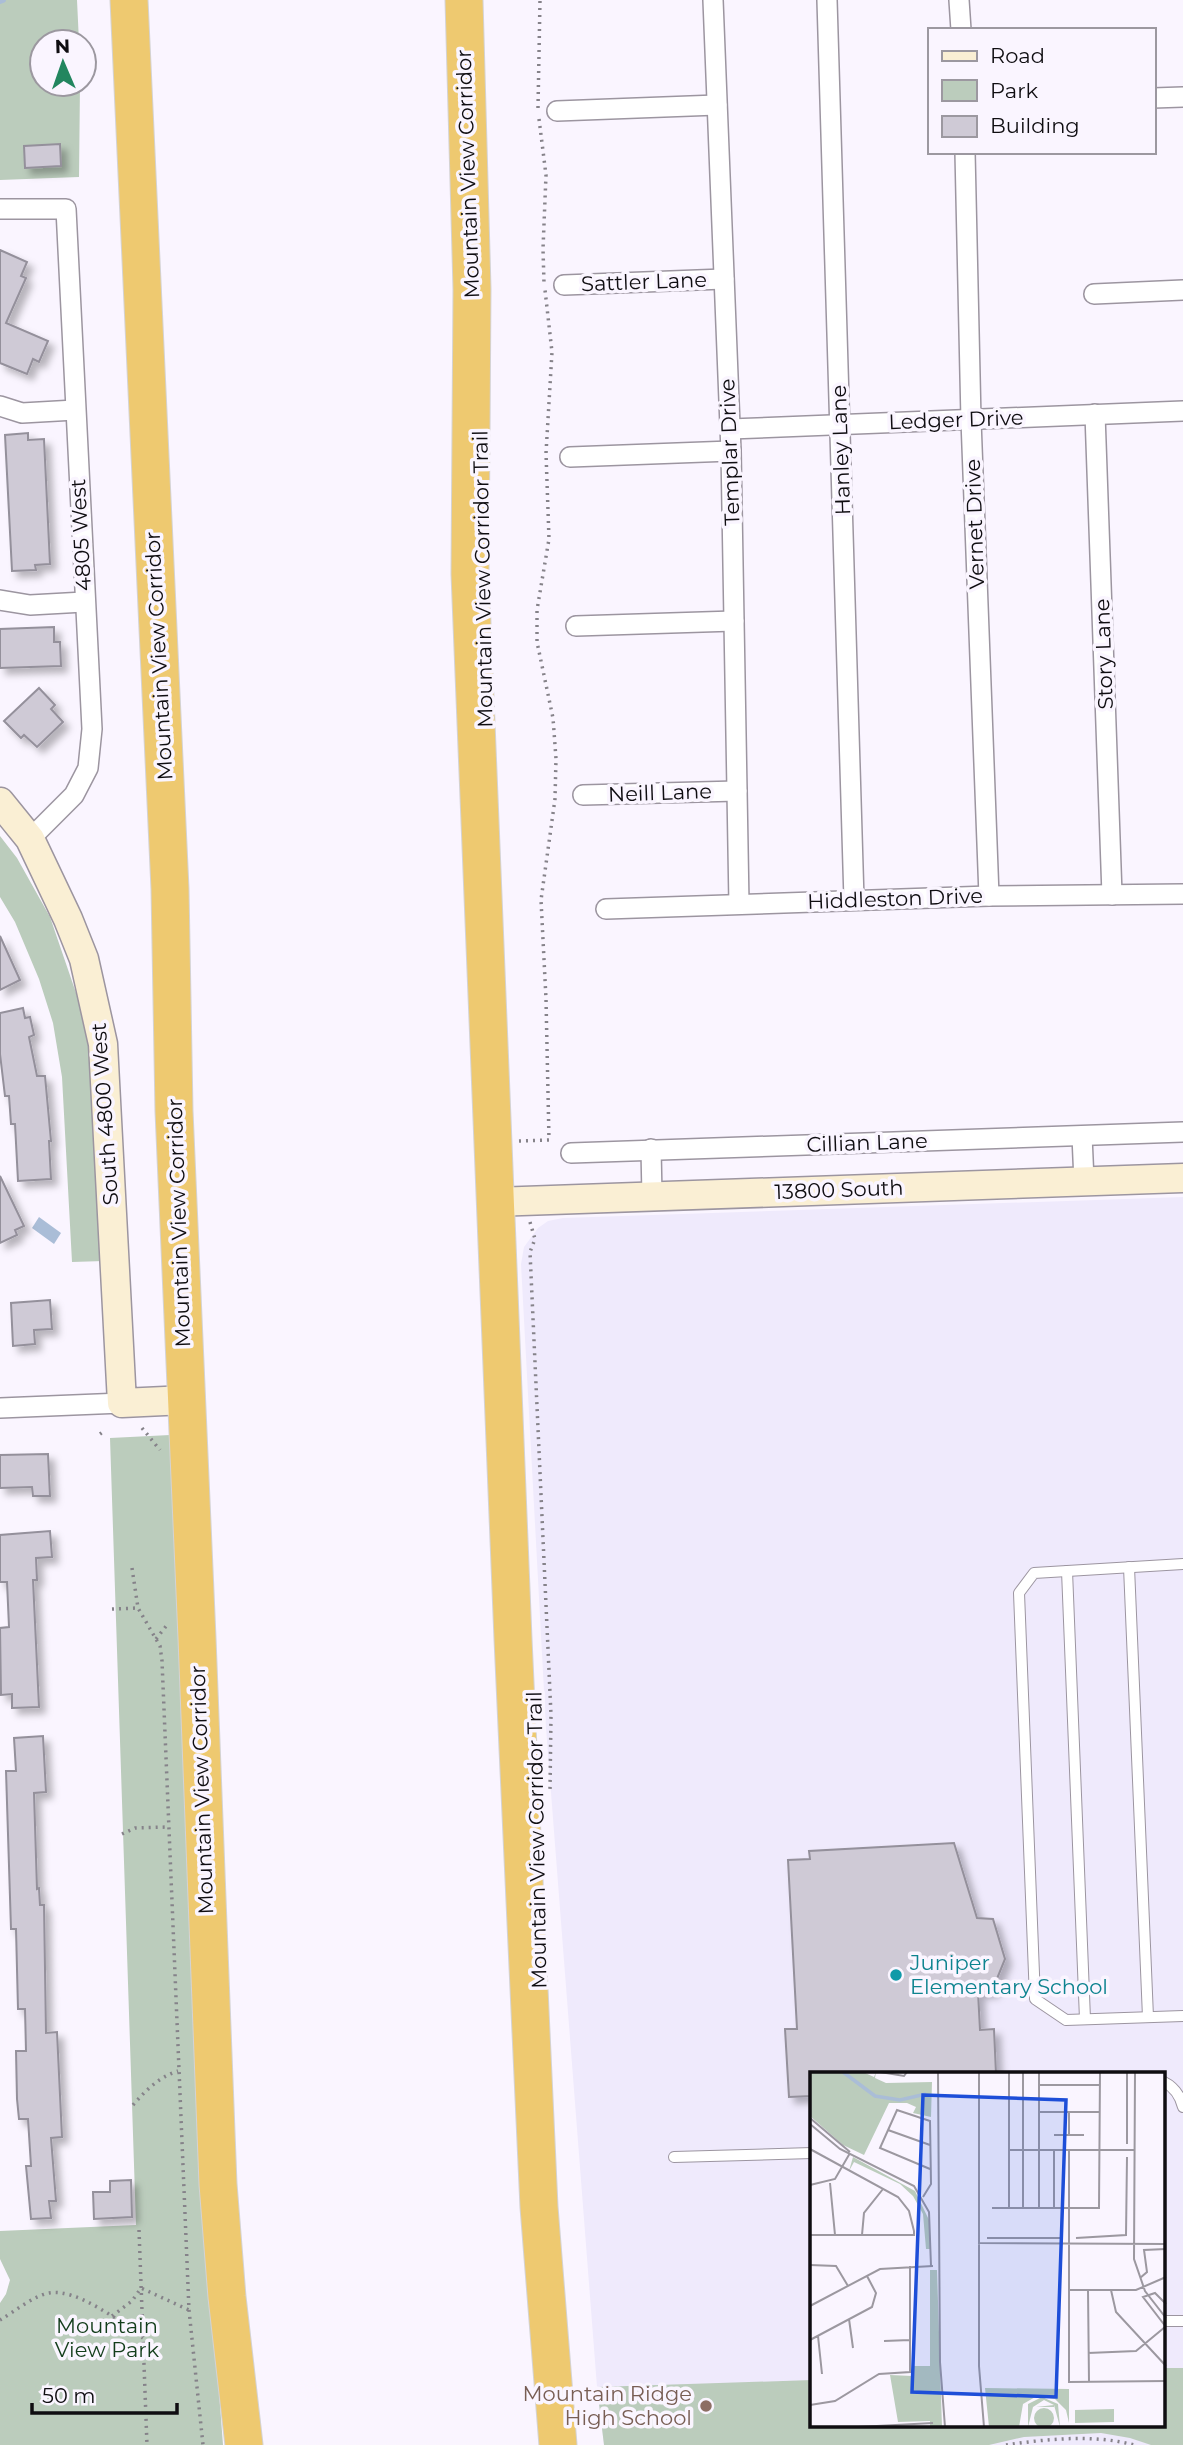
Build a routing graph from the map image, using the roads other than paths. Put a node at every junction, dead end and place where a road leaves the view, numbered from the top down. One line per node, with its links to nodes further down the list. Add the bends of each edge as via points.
1 (129, 0): 48 (highway, Mountain View Corridor, via 169,875)
2 (464, 0): 47 (highway, Mountain View Corridor, via 472,289 470,574)
3 (713, 0): 9 (street, Templar Drive)
4 (827, 0): 22 (street, Hanley Lane)
5 (959, 0): 6 (street)
6 (961, 28)
7 (1183, 97): 8 (street)
8 (1155, 99)
9 (718, 105): 10 (street); 13 (street, Templar Drive)
10 (557, 111)
11 (965, 154): 21 (street, Vernet Drive)
12 (0, 209): 18 (street, 4805 West, via 66,209)
13 (724, 279): 14 (street, Sattler Lane); 23 (street, Templar Drive)
14 (564, 285)
15 (1183, 290): 16 (street)
16 (1094, 294)
17 (0, 406): 18 (street, via 22,413)
18 (75, 410): 27 (street, 4805 West)
19 (1183, 411): 20 (street, Ledger Drive)
20 (1095, 414): 21 (street, Ledger Drive); 35 (street, Story Lane)
21 (971, 420): 22 (street, Ledger Drive); 36 (street, Vernet Drive)
22 (840, 424): 23 (street, Ledger Drive); 37 (street, Hanley Lane)
23 (730, 429): 24 (street, Templar Drive)
24 (731, 451): 25 (street); 28 (street, Templar Drive)
25 (570, 457)
26 (0, 600): 27 (street, via 30,605)
27 (85, 602): 33 (street, 4805 West, via 92,729 88,768 74,795)
28 (734, 621): 29 (street); 30 (street, Templar Drive)
29 (576, 626)
30 (737, 791): 31 (street, Neill Lane); 38 (street, Templar Drive)
31 (583, 795)
32 (0, 802): 33 (street, South 4800 West)
33 (30, 839): 49 (street, South 4800 West, via 84,959 103,1044)
34 (1183, 894): 35 (street, Hiddleston Drive)
35 (1112, 895): 36 (street, Hiddleston Drive)
36 (989, 896): 37 (street, Hiddleston Drive)
37 (854, 900): 38 (street, Hiddleston Drive)
38 (739, 904): 39 (street, Hiddleston Drive)
39 (606, 909)
40 (1183, 1132): 41 (street, Cillian Lane)
41 (1082, 1136): 42 (street, Cillian Lane); 45 (street)
42 (651, 1149): 43 (street, Cillian Lane); 46 (street)
43 (571, 1153)
44 (1183, 1178): 45 (street, 13800 South)
45 (1084, 1181): 46 (street, 13800 South)
46 (652, 1196): 47 (street, 13800 South)
47 (495, 1202): 62 (highway, Mountain View Corridor, via 538,2194)
48 (186, 1400): 49 (street); 61 (highway, Mountain View Corridor, via 218,2184)
49 (122, 1403): 50 (street)
50 (0, 1408)
51 (1183, 1564): 52 (lane)
52 (1129, 1567): 53 (lane); 55 (lane)
53 (1067, 1571): 56 (lane); 56 (lane, via 1034,1573 1019,1593 1035,1999 1066,2020)
54 (1183, 2016): 55 (lane)
55 (1148, 2017): 56 (lane)
56 (1085, 2019)
57 (1166, 2083): 58 (lane)
58 (1183, 2107)
59 (810, 2153): 60 (lane)
60 (674, 2157)
61 (244, 2445)
62 (558, 2445)

